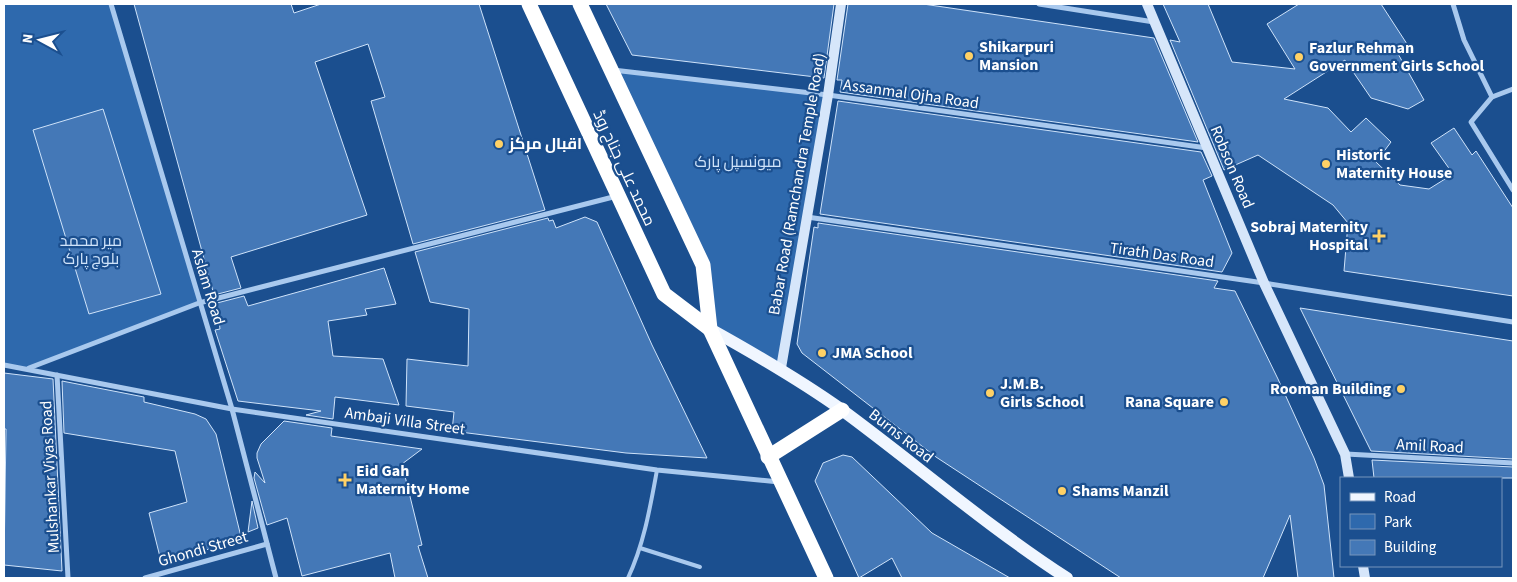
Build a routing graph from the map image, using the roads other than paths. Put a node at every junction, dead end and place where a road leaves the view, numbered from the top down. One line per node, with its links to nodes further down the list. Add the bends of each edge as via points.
1 (111, 4): 18 (street, Aslam Road)
2 (529, 4): 15 (highway, محمد علی جناح روڈ)
3 (580, 4): 9 (highway, محمد علی جناح روڈ)
4 (841, 4): 11 (main road, Babar Road (Ramchandra Temple Road))
5 (1039, 4): 8 (street)
6 (1147, 4): 8 (main road, Robson Road)
7 (1453, 4): 12 (street, via 1464,40)
8 (1155, 22): 13 (main road, Robson Road)
9 (610, 70): 11 (street, Assanmal Ojha Road); 20 (highway, محمد علی جناح روڈ, via 703,265)
10 (1513, 89): 12 (street)
11 (828, 95): 13 (street, Assanmal Ojha Road); 16 (main road, Babar Road (Ramchandra Temple Road))
12 (1492, 97): 14 (street, via 1471,122)
13 (1208, 148): 17 (main road, Robson Road)
14 (1513, 190)
15 (617, 196): 18 (street); 20 (highway, محمد علی جناح روڈ, via 664,294)
16 (806, 217): 17 (street, Tirath Das Road); 22 (main road, Babar Road (Ramchandra Temple Road))
17 (1264, 283): 19 (street, Tirath Das Road); 27 (main road, Robson Road)
18 (199, 303): 23 (street); 25 (street, Aslam Road)
19 (1513, 322)
20 (710, 329): 22 (main road, Burns Road); 28 (highway, محمد علی جناح روڈ)
21 (4, 365): 23 (street, Ambaji Villa Street)
22 (781, 368): 26 (main road, Burns Road)
23 (28, 369): 24 (street, Ambaji Villa Street)
24 (57, 375): 25 (street, Ambaji Villa Street); 36 (street, Mulshankar Viyas Road)
25 (232, 409): 30 (street, Ambaji Villa Street); 33 (street, Aslam Road)
26 (842, 410): 28 (highway); 41 (main road, Burns Road, via 990,525)
27 (1345, 454): 29 (street, Amil Road); 31 (main road, Robson Road)
28 (768, 457): 32 (highway, محمد علی جناح روڈ)
29 (1513, 463)
30 (657, 470): 32 (street, Ambaji Villa Street); 34 (lane)
31 (1349, 477)
32 (780, 482): 40 (highway, محمد علی جناح روڈ)
33 (268, 544): 37 (street, Ghondi Street); 38 (street, Aslam Road)
34 (640, 548): 35 (lane); 39 (lane)
35 (700, 567)
36 (68, 578)
37 (145, 578)
38 (276, 578)
39 (628, 578)
40 (826, 578)
41 (1066, 578)

